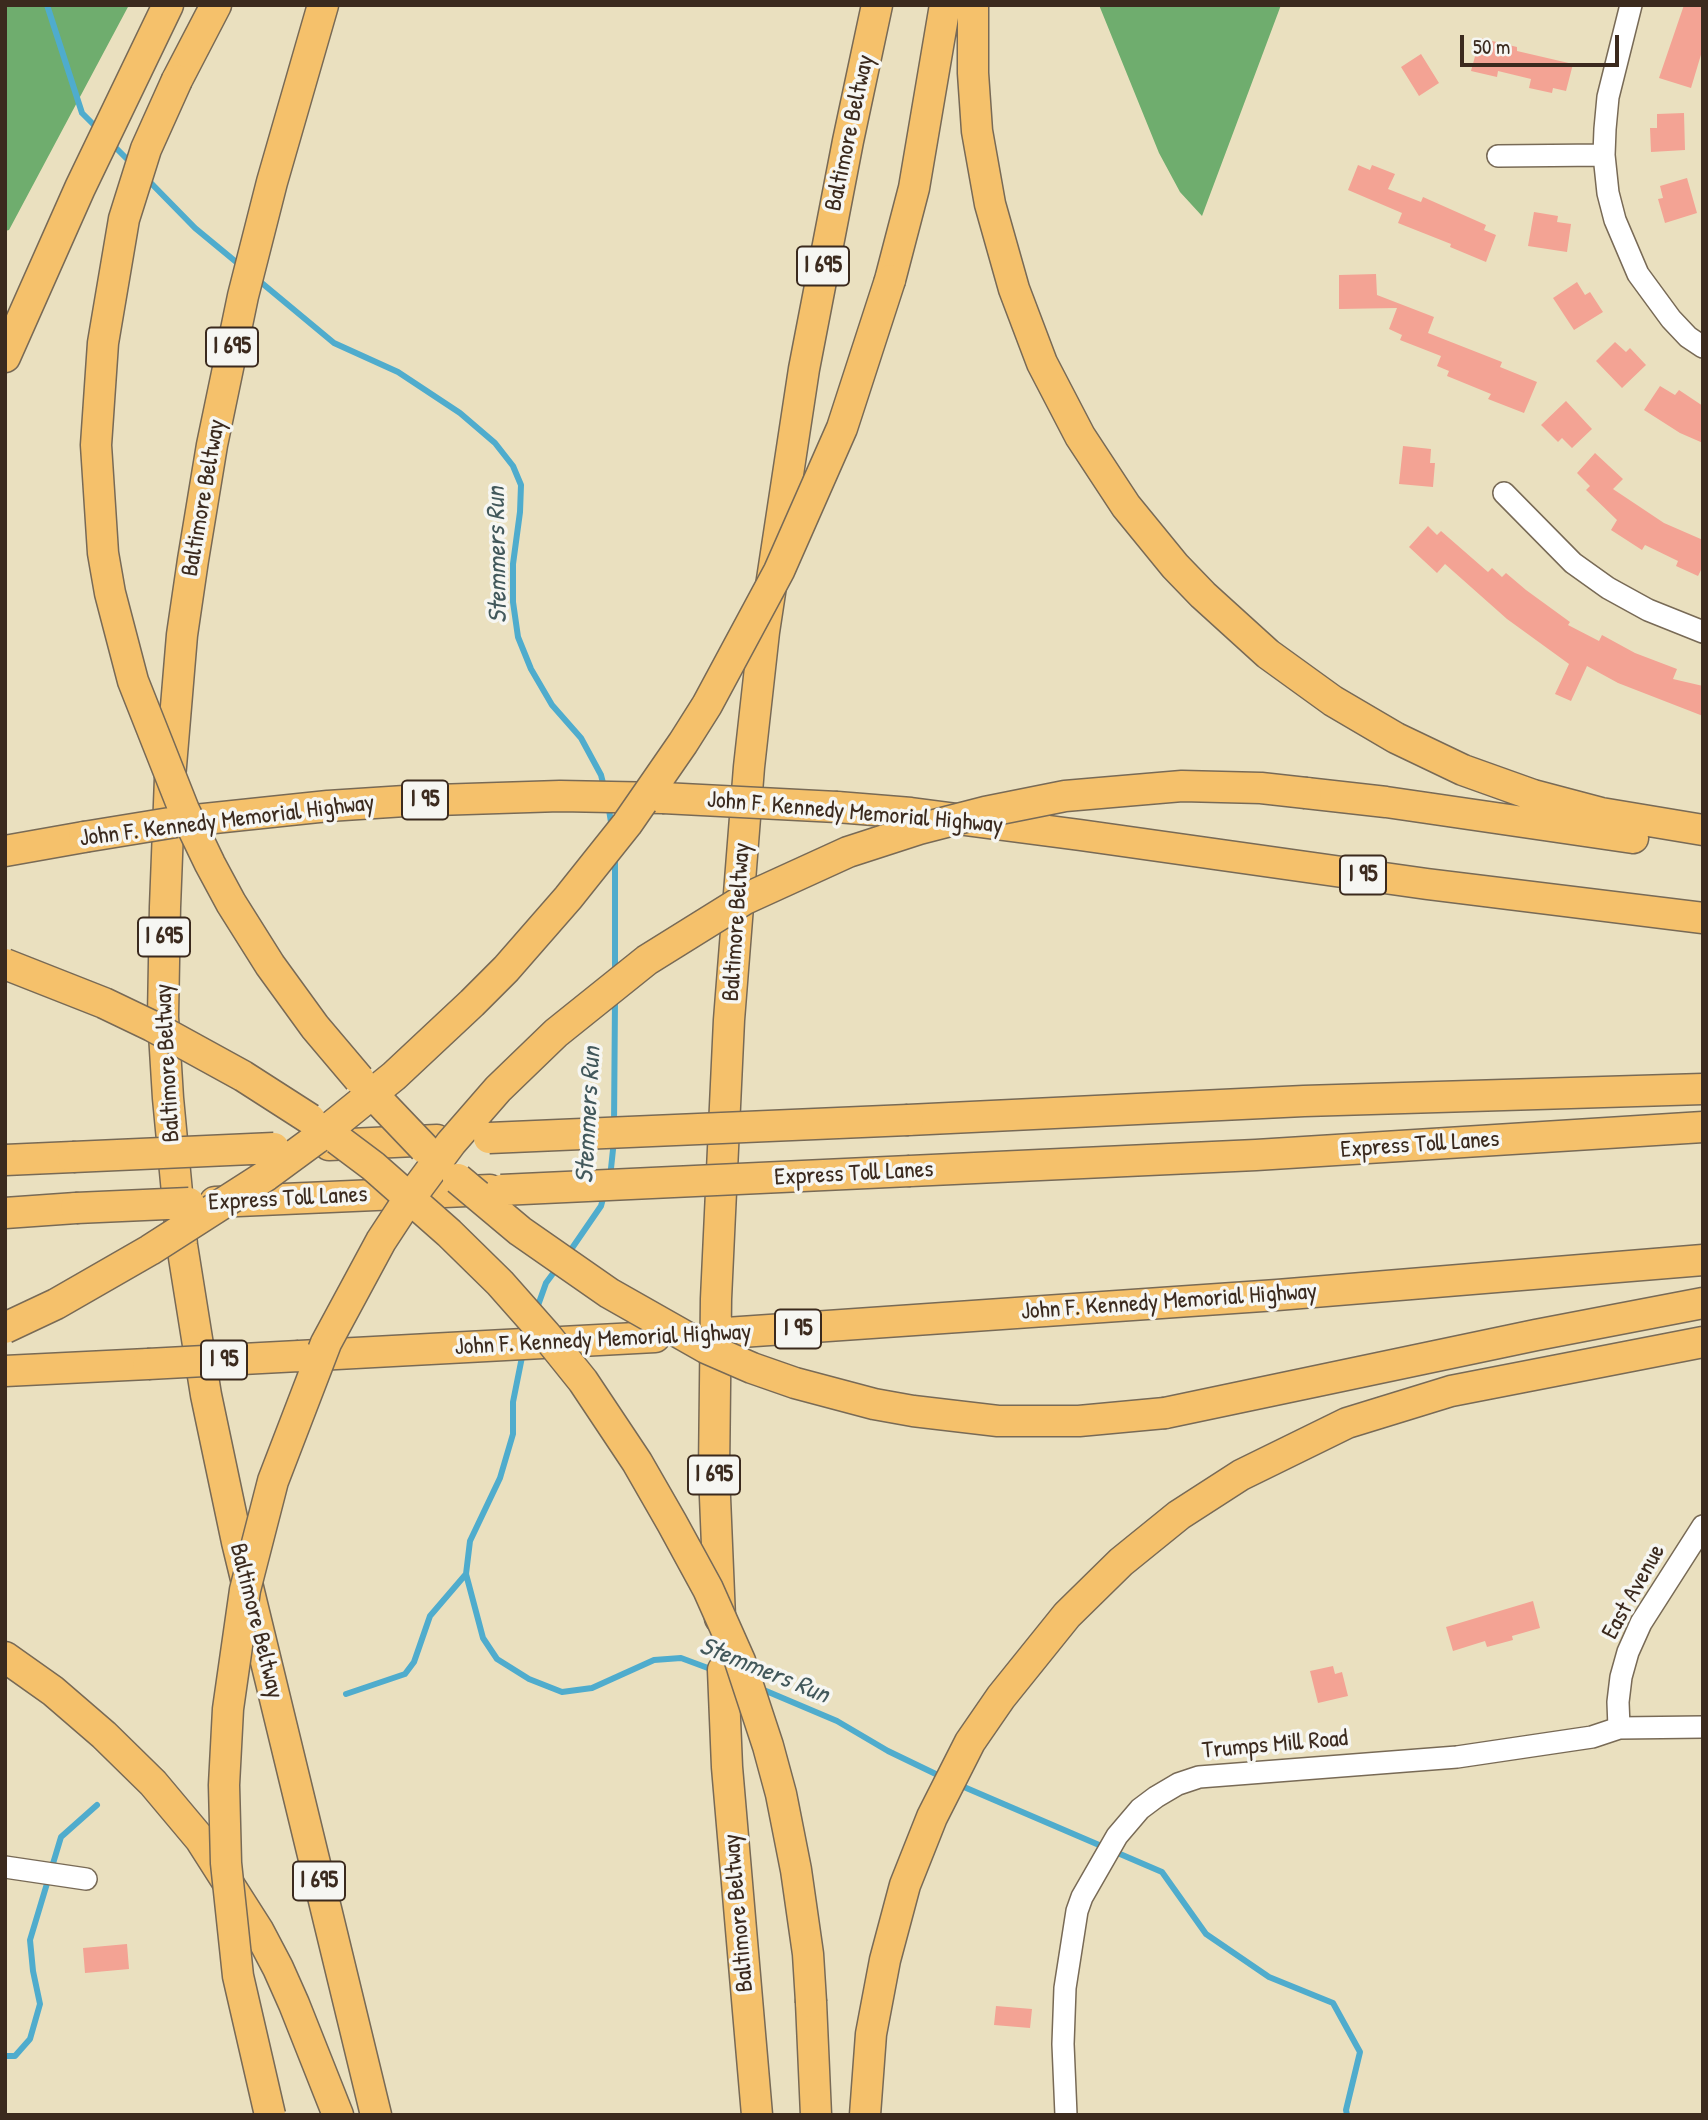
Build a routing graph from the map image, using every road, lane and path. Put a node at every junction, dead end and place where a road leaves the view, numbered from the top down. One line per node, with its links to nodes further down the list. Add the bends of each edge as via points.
1 (168, 5): 11 (highway)
2 (216, 5): 24 (highway, bridge, via 138,171 108,303 96,445 103,553 119,636 184,810 251,936 315,1027 404,1128 458,1179 520,1231 609,1293 706,1348 833,1394 913,1411 998,1421 1165,1413)
3 (324, 5): 38 (highway, Baltimore Beltway / I 695, via 243,296 192,560 170,778 163,1017 181,1233 206,1395 237,1542)
4 (877, 5): 29 (highway, Baltimore Beltway / I 695, via 802,381 766,619 748,780 729,1020 716,1299 714,1473)
5 (945, 5): 25 (highway, bridge, via 914,188 890,280 822,480 728,668 627,824 506,969 394,1076 267,1175 150,1250)
6 (973, 5): 14 (highway, via 977,131 990,204 1014,289 1042,363 1080,436 1126,506 1175,566 1286,667 1396,738 1463,770 1533,795 1601,813)
7 (1631, 5): 8 (street, via 1608,97)
8 (1604, 155): 9 (street); 10 (street, via 1615,220 1638,274 1671,319)
9 (1497, 156)
10 (1703, 347)
11 (5, 357)
12 (1504, 493): 13 (street, via 1573,563 1608,588)
13 (1703, 632)
14 (1703, 830)
15 (1703, 847): 36 (highway, bridge, via 1261,788 1182,786 1065,796 919,829 848,852 745,899 647,960 556,1033 451,1143 381,1241 326,1343 273,1481 253,1555 232,1668 225,1746 226,1863 239,1976)
16 (5, 851): 17 (highway, John F. Kennedy Memorial Highway / I 95, bridge, via 228,816 405,801 623,797 837,807 987,823)
17 (1703, 918)
18 (5, 964): 40 (highway, bridge, via 152,1026 243,1076 337,1139 449,1233 500,1283 583,1381 672,1522 708,1589 748,1684 781,1794 794,1857 808,1954)
19 (1703, 1089): 21 (highway, Express Toll Lanes, bridge, via 1318,1101)
20 (1703, 1127): 22 (highway, Express Toll Lanes, bridge, via 1283,1153)
21 (5, 1160)
22 (5, 1213)
23 (1703, 1260): 27 (highway, John F. Kennedy Memorial Highway / I 95, bridge, via 870,1324)
24 (1703, 1303)
25 (5, 1328)
26 (1703, 1342): 41 (highway, via 1419,1399 1347,1423 1241,1475 1179,1515 1121,1562 1067,1615 983,1721 920,1843 880,1984)
27 (5, 1371)
28 (1703, 1526): 33 (street, East Avenue, via 1648,1611 1628,1653 1621,1677)
29 (721, 1640)
30 (5, 1657): 37 (highway, via 104,1734 200,1839 278,1968)
31 (723, 1670): 39 (highway, Baltimore Beltway)
32 (1703, 1727): 33 (street, Trumps Mill Road)
33 (1619, 1728): 42 (street, Trumps Mill Road, via 1592,1737 1457,1757 1199,1777 1156,1797 1117,1836 1082,1896 1065,1988)
34 (5, 1867): 35 (street)
35 (86, 1880)
36 (270, 2115)
37 (338, 2115)
38 (376, 2115)
39 (757, 2115)
40 (816, 2115)
41 (865, 2115)
42 (1066, 2115)

